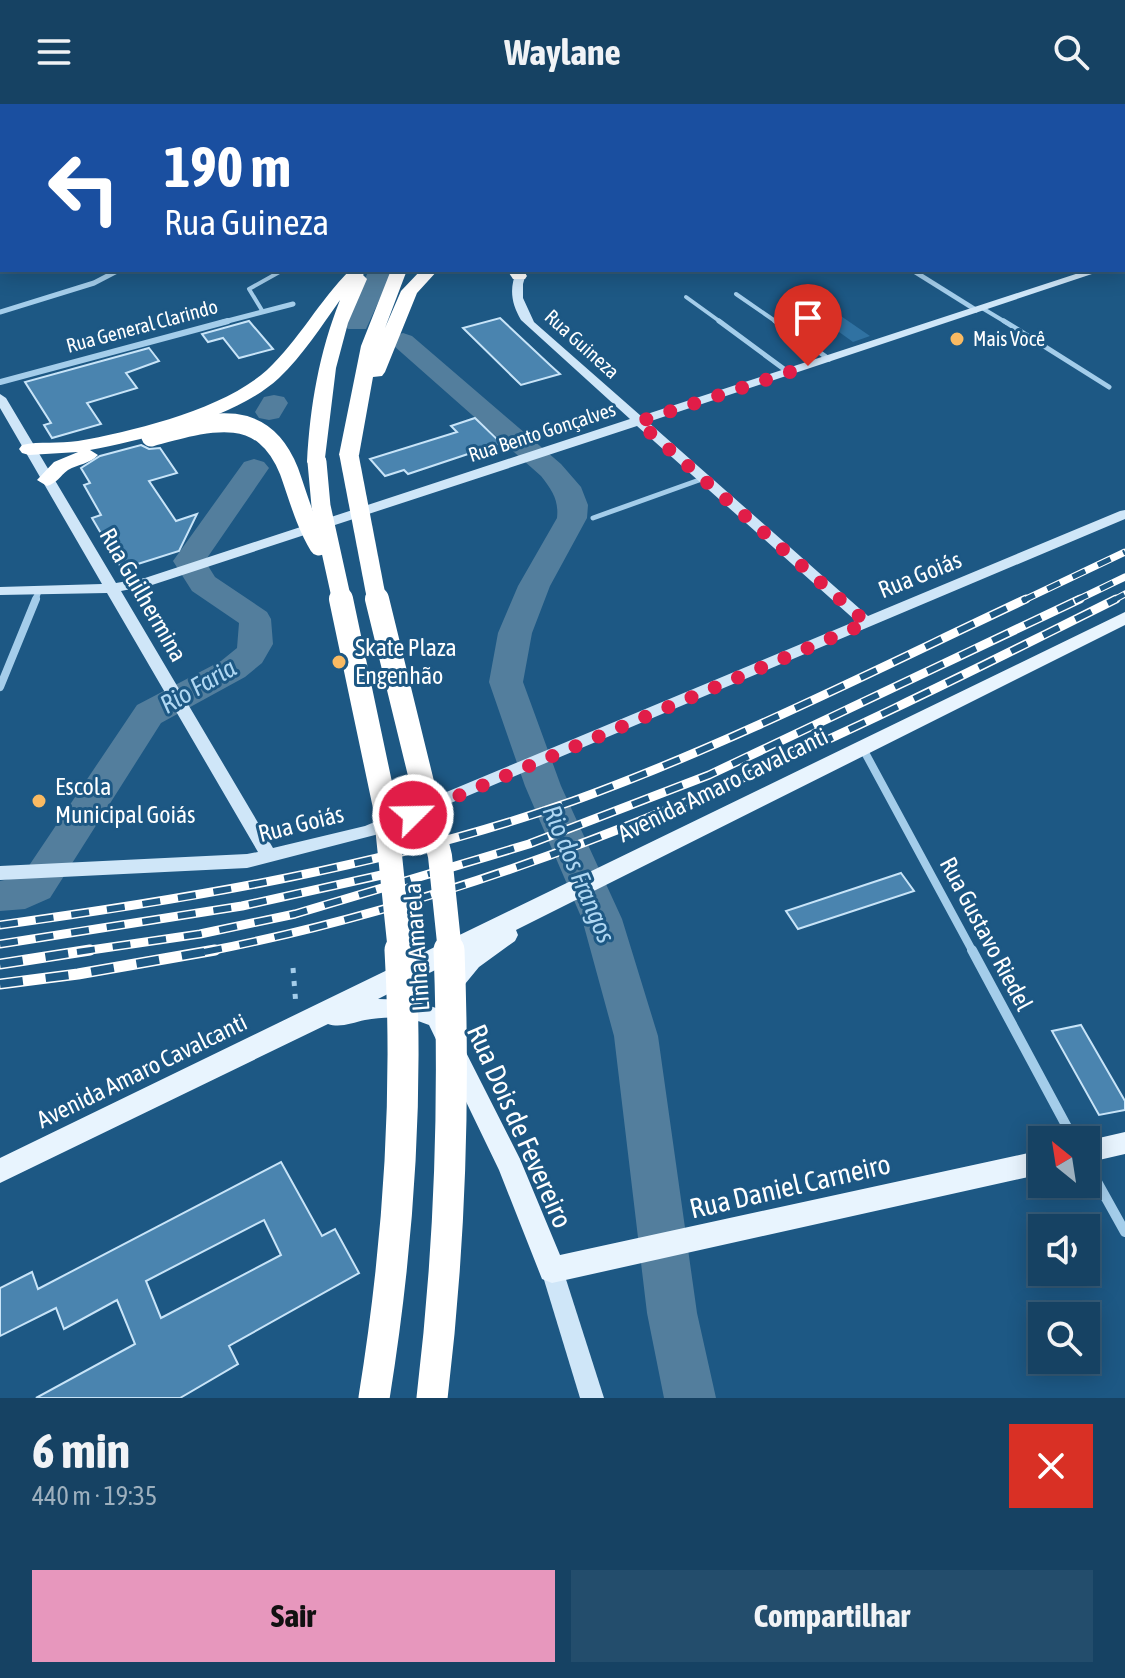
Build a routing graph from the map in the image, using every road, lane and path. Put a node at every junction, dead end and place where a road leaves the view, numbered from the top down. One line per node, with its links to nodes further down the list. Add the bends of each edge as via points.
1 (115, 272): 14 (street)
2 (279, 272): 15 (lane, via 249,289)
3 (359, 272): 23 (highway, via 279,369 243,395 70,449)
4 (360, 272): 28 (highway, Linha Amarela, bridge, via 323,373 317,462)
5 (398, 272): 21 (highway, Linha Amarela, via 370,346)
6 (428, 272): 21 (highway, via 409,291)
7 (519, 272): 22 (street, Rua Guineza, via 521,315)
8 (915, 272): 13 (street)
9 (1093, 272): 13 (street, Rua Bento Gonçalves)
10 (736, 294): 16 (lane)
11 (686, 297): 17 (lane)
12 (293, 304): 15 (street, Rua General Clarindo)
13 (979, 309): 16 (street, Rua Bento Gonçalves); 19 (lane)
14 (0, 312)
15 (263, 312): 18 (street, Rua General Clarindo)
16 (829, 359): 17 (street, Rua Bento Gonçalves)
17 (788, 372): 22 (street, Rua Bento Gonçalves)
18 (0, 382)
19 (1109, 387)
20 (0, 398): 23 (street, Rua Guilhermina)
21 (357, 410): 51 (highway, Linha Amarela, bridge, via 349,455 367,561 440,858 449,947 454,1142)
22 (638, 422): 24 (street, Rua Guineza); 29 (street, Rua Bento Gonçalves, via 171,574)
23 (29, 449): 25 (street, Rua Guilhermina)
24 (702, 479): 27 (lane); 33 (street, Rua Guineza)
25 (47, 480): 28 (highway, bridge, via 74,459 151,437 216,425 250,426 275,443 316,539); 29 (street, Rua Guilhermina)
26 (1125, 514): 33 (street, Rua Goiás)
27 (593, 518)
28 (333, 564): 50 (highway, Linha Amarela, bridge, via 382,793 403,962 401,1163 386,1331)
29 (113, 588): 30 (street, Rua Bento Gonçalves); 36 (street, Rua Guilhermina)
30 (39, 590): 31 (street, Rua Bento Gonçalves); 34 (street)
31 (0, 591)
32 (1125, 618): 35 (main road, Avenida Amaro Cavalcanti)
33 (867, 623): 36 (street, Rua Goiás, via 369,831)
34 (0, 687)
35 (862, 747): 38 (main road, Avenida Amaro Cavalcanti); 42 (street, Rua Gustavo Riedel)
36 (270, 857): 37 (street, Rua Goiás)
37 (5, 872)
38 (586, 884): 40 (main road, via 460,970); 41 (main road, Avenida Amaro Cavalcanti)
39 (293, 968): 41 (path)
40 (437, 1018): 41 (main road, Rua Dois de Fevereiro, via 397,1006); 49 (main road, Rua Dois de Fevereiro, via 511,1167)
41 (297, 1028): 46 (main road, Avenida Amaro Cavalcanti)
42 (1066, 1126)
43 (1125, 1143): 44 (main road)
44 (1100, 1149)
45 (1028, 1165): 49 (main road, Rua Daniel Carneiro)
46 (0, 1171)
47 (1100, 1187): 48 (street)
48 (1125, 1232)
49 (552, 1270): 52 (street, Rua Dois de Fevereiro)
50 (374, 1398)
51 (432, 1398)
52 (592, 1398)

